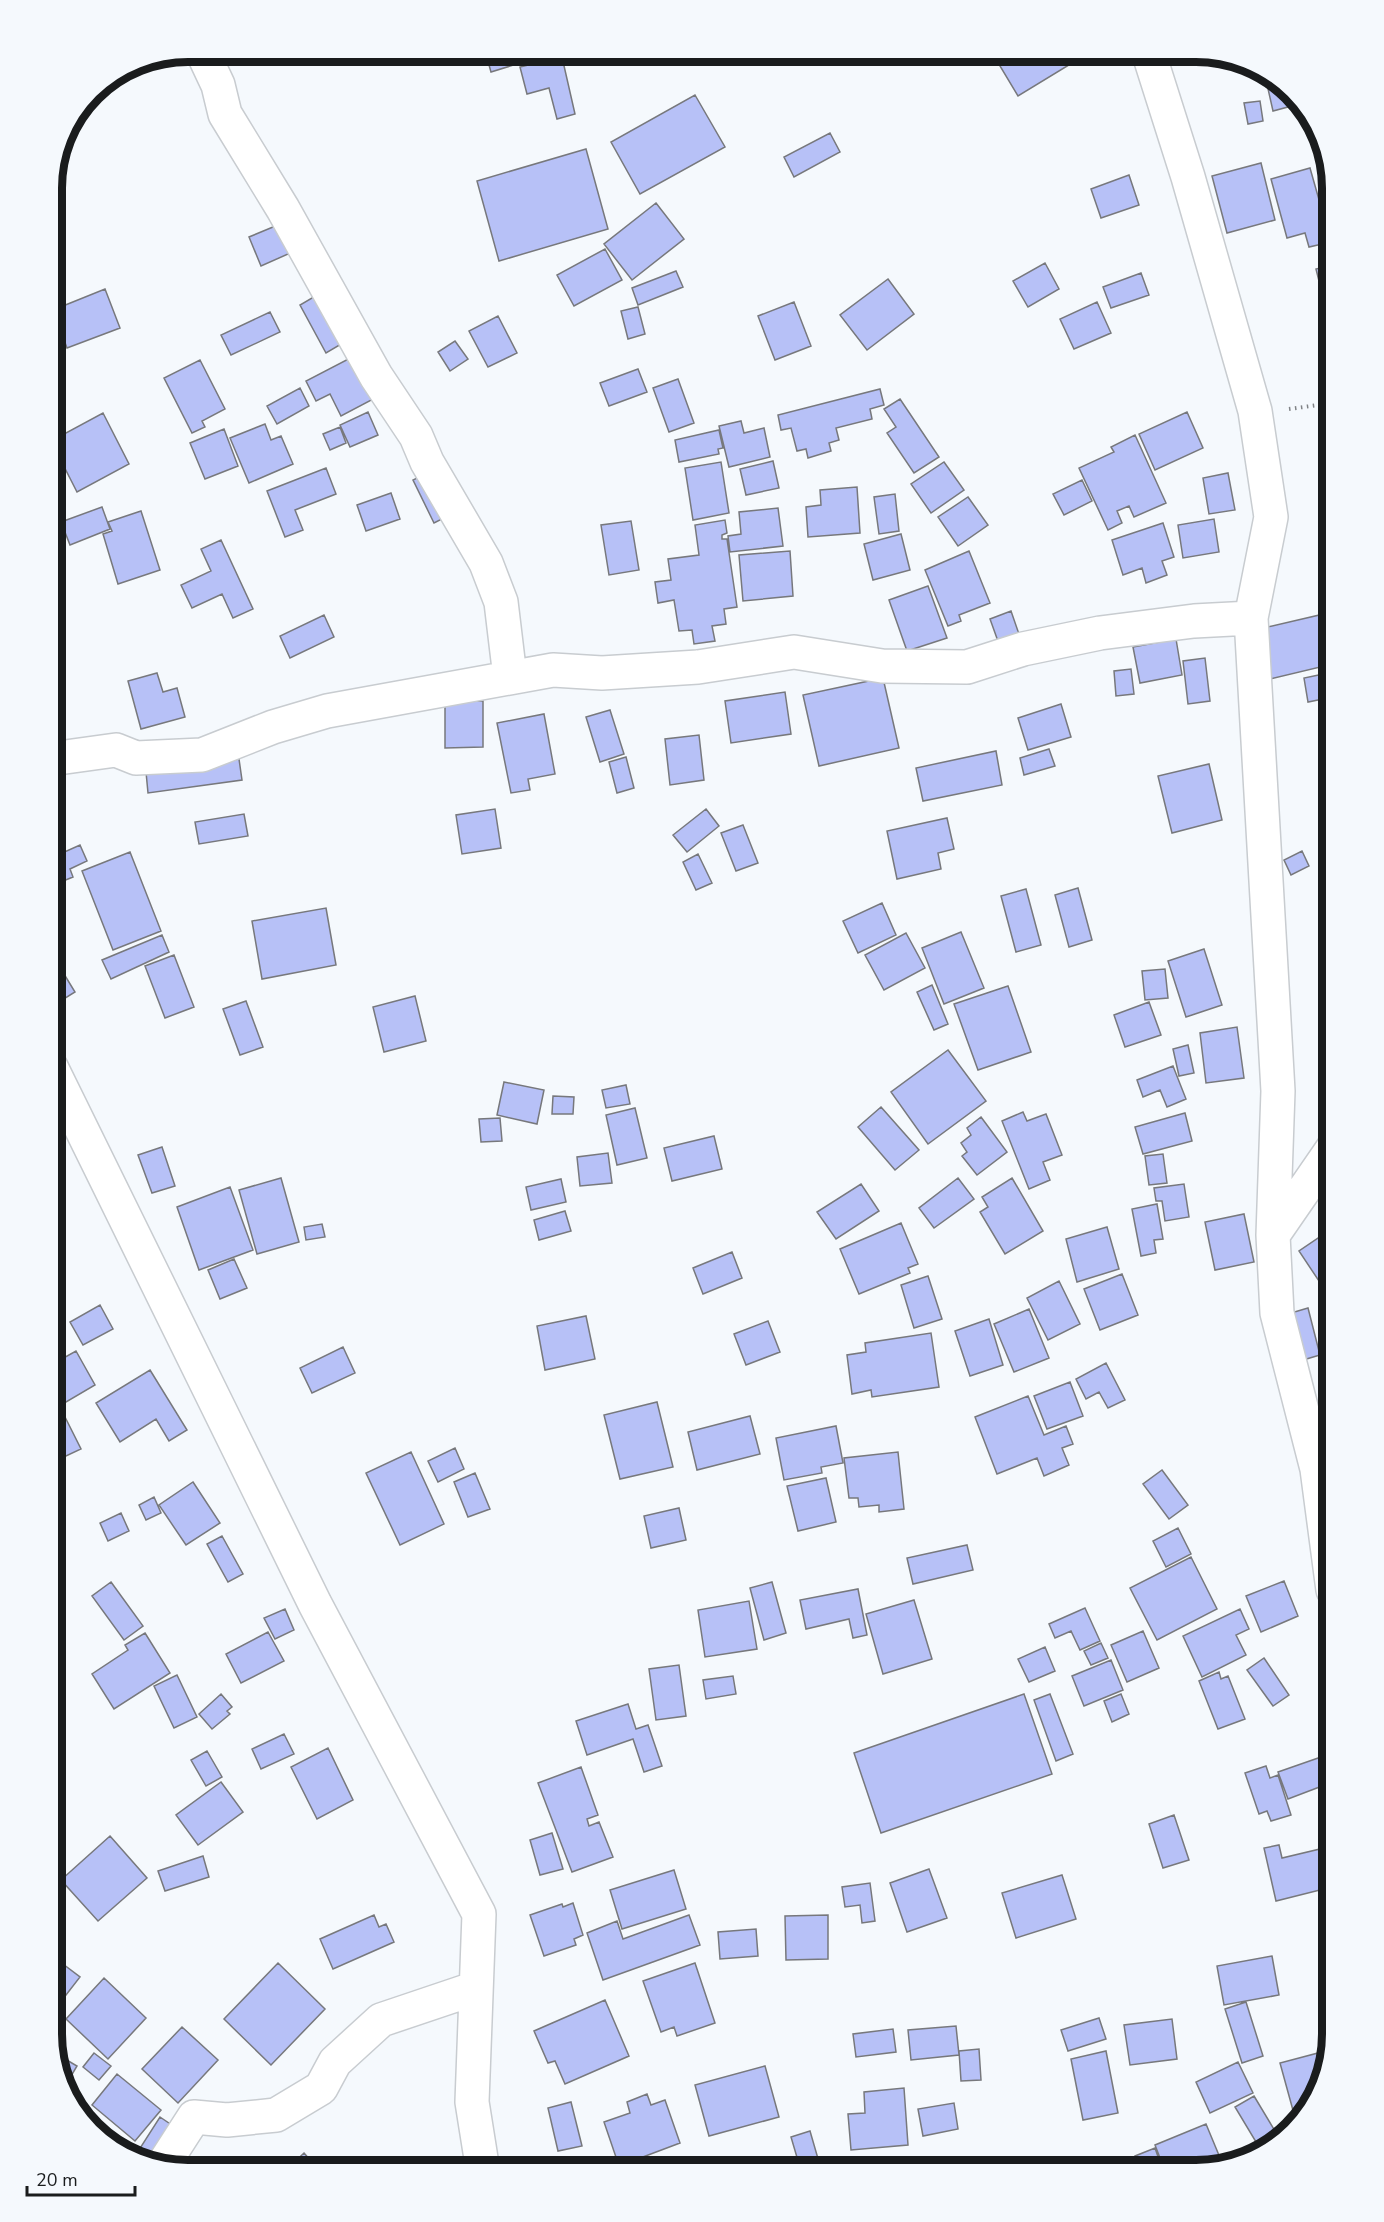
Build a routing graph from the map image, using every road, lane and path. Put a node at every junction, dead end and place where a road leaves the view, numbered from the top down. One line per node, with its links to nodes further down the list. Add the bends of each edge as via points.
1 (207, 62): 6 (street, via 225,114 376,375 416,436 486,563 501,602)
2 (1151, 62): 4 (street)
3 (1322, 404): 4 (path)
4 (1255, 411): 5 (street, via 1271,517)
5 (1251, 618): 6 (street, via 1100,633 1023,649 967,668 882,666 794,652 698,667 602,673 553,670); 10 (street, via 1278,1092)
6 (510, 677): 7 (street, via 327,711 202,755 136,758 116,750)
7 (62, 757)
8 (62, 1089): 12 (street, via 315,1604 479,1914)
9 (1322, 1164): 10 (street)
10 (1273, 1235): 11 (street, via 1277,1313 1317,1469)
11 (1322, 1507)
12 (476, 1988): 13 (street, via 381,2020 335,2062 321,2088 276,2115 227,2120 194,2117); 14 (street, via 472,2102)
13 (167, 2159)
14 (481, 2160)

